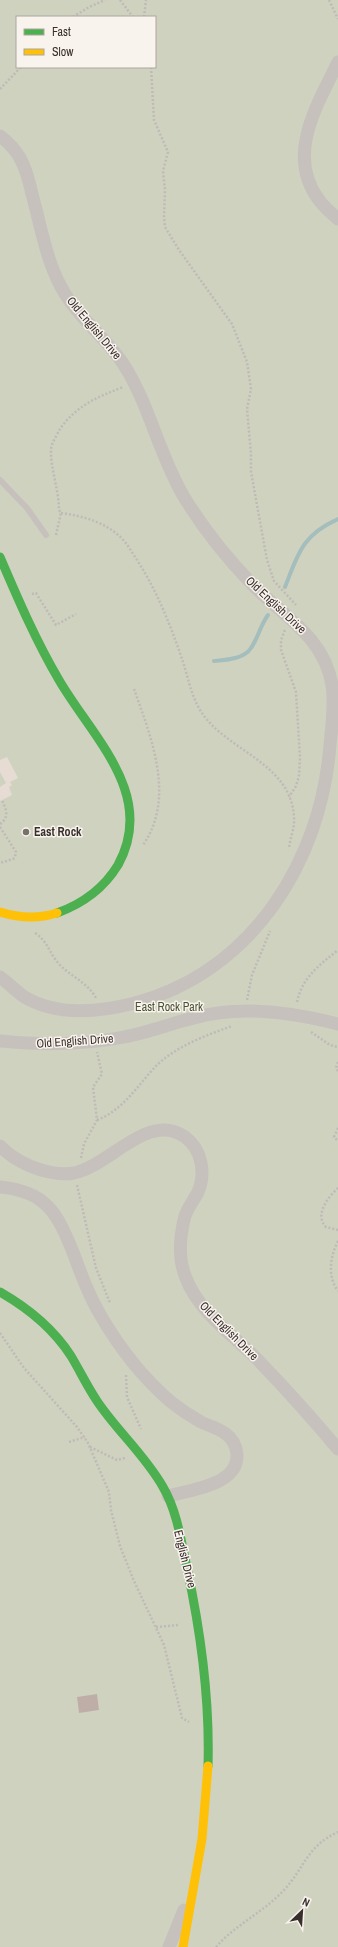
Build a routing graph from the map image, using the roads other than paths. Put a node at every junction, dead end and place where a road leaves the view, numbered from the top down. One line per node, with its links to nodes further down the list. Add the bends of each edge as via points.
1 (338, 62): 3 (street, via 309,126 304,151 308,178 313,190 324,206)
2 (0, 136): 8 (street, Old English Drive, via 14,148 25,169 44,244 59,284 79,314 123,362 134,382 169,469 197,518 253,586 293,619 312,639 328,666 333,714 327,783 308,841 275,905 260,924 227,956 192,980 167,993 120,1007 84,1011 51,1008 36,1003)
3 (338, 219)
4 (0, 480): 5 (lane, via 27,508)
5 (46, 535)
6 (0, 557): 7 (street, via 36,639 60,682 114,765 127,795 130,818 122,855 107,879 91,896 71,907 45,916 21,917)
7 (0, 912)
8 (0, 977)
9 (338, 1024): 10 (street, Old English Drive, via 300,1016 247,1011 190,1018 124,1037 97,1041 53,1044)
10 (0, 1041)
11 (0, 1146): 14 (street, Old English Drive, via 18,1160 37,1168 64,1174 74,1173 110,1156 152,1131 169,1130 186,1138 197,1152 202,1171 198,1192 186,1214 182,1229 182,1265 186,1278 201,1303 288,1391)
12 (0, 1187): 15 (street, via 26,1192 51,1209 59,1220 101,1315 127,1354 170,1401 186,1414 224,1432 236,1446 235,1464 227,1476 211,1485)
13 (0, 1292): 15 (street, English Drive, via 32,1313 59,1340 101,1407 148,1464)
14 (338, 1449)
15 (168, 1496): 16 (street, English Drive, via 196,1606 208,1697 206,1803)
16 (193, 1888): 17 (street, English Drive); 18 (street, English Drive)
17 (169, 1947)
18 (183, 1947)

